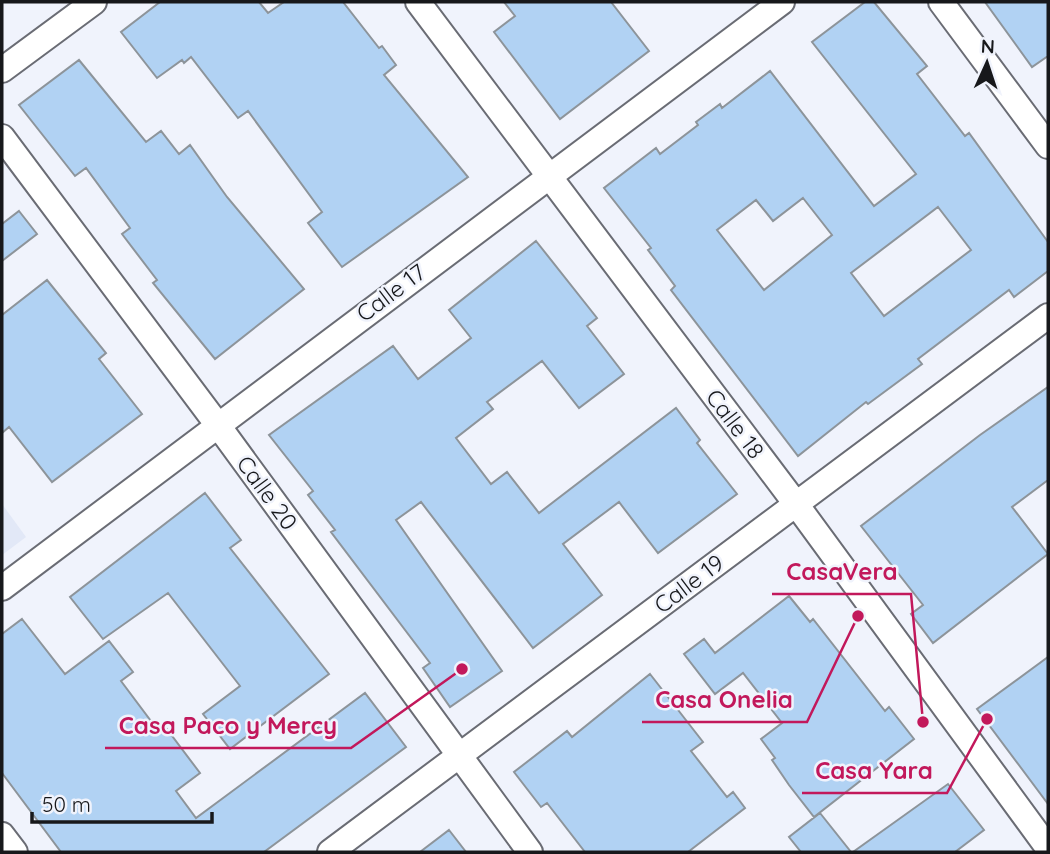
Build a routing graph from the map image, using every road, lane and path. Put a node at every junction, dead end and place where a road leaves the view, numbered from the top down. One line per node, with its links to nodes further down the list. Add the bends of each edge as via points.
1 (94, 2): 5 (street)
2 (418, 2): 8 (street, Calle 18)
3 (782, 2): 8 (street, Calle 17)
4 (941, 2): 7 (street)
5 (2, 70)
6 (2, 137): 10 (street, Calle 20)
7 (1048, 146)
8 (549, 175): 10 (street, Calle 17); 11 (street, Calle 18)
9 (1048, 316): 11 (street, Calle 19)
10 (217, 424): 12 (street, Calle 17); 13 (street, Calle 20)
11 (796, 504): 13 (street, Calle 19); 15 (street, Calle 18)
12 (2, 588)
13 (458, 757): 17 (street, Calle 19); 18 (street, Calle 20)
14 (2, 835): 16 (street)
15 (1048, 848)
16 (15, 852)
17 (330, 852)
18 (530, 852)

